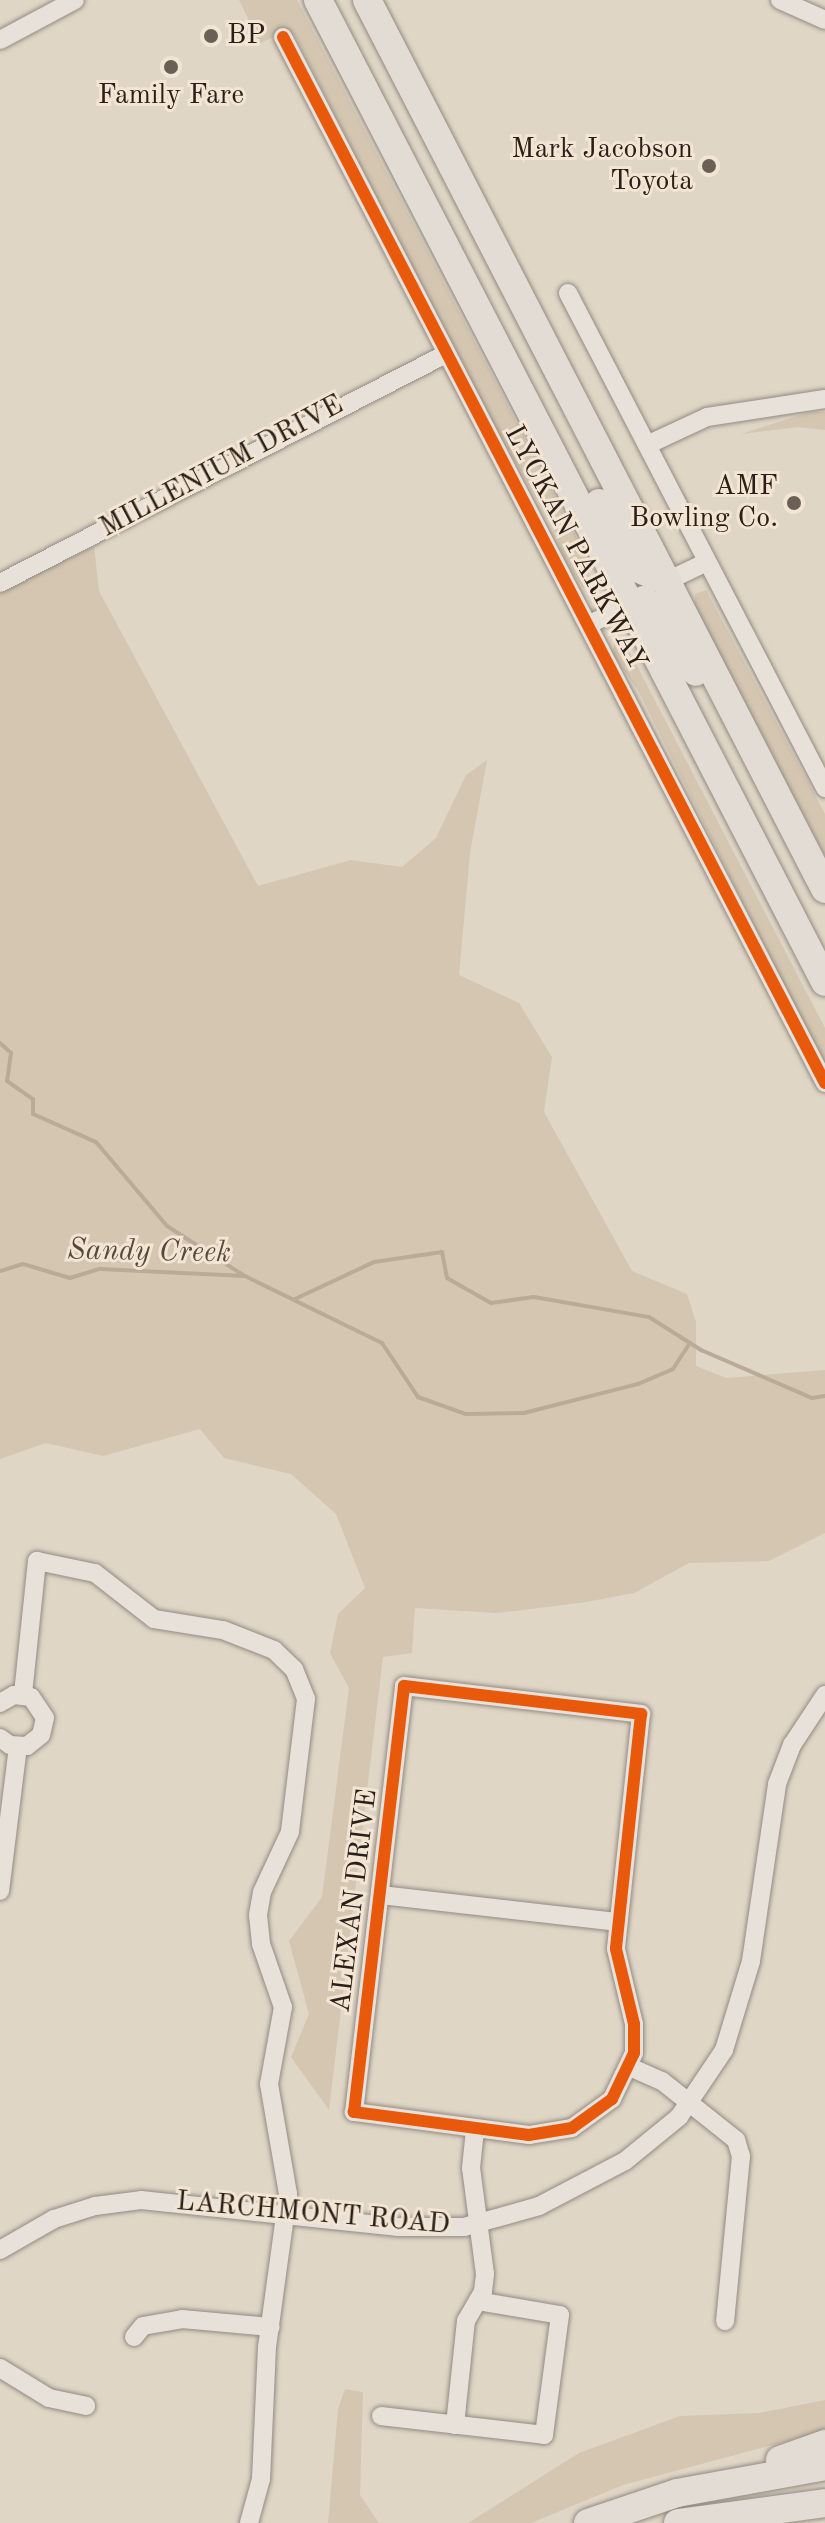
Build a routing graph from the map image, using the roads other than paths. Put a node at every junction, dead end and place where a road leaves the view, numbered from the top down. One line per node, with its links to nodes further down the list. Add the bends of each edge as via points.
1 (75, 0): 7 (street)
2 (318, 0): 10 (highway)
3 (367, 0): 14 (highway)
4 (780, 0): 5 (street)
5 (825, 20)
6 (283, 37): 9 (street, LYCKAN PARKWAY)
7 (0, 40)
8 (568, 293): 12 (street)
9 (446, 354): 15 (street, MILLENIUM DRIVE); 17 (street, LYCKAN PARKWAY)
10 (502, 355): 14 (highway, via 637,568); 16 (highway)
11 (825, 399): 12 (street, via 707,417)
12 (647, 445): 13 (street)
13 (707, 562): 14 (street); 19 (street)
14 (667, 581): 18 (highway)
15 (0, 583)
16 (632, 603): 17 (street); 18 (highway, via 644,600 654,607); 21 (highway)
17 (590, 624): 22 (street, LYCKAN PARKWAY)
18 (762, 767): 20 (highway)
19 (825, 788)
20 (825, 889)
21 (825, 982)
22 (825, 1083)
23 (23, 1694): 25 (street); 27 (street, via 38,1702 45,1727 35,1742); 34 (street, via 37,1561 95,1573 154,1619 223,1630 274,1650 302,1682 306,1716 290,1832 262,1892 258,1915 261,1944 283,2007 269,2084 285,2162)
24 (825, 1695): 32 (street, LARCHMONT ROAD, via 792,1745 777,1784 751,1961 736,2022)
25 (0, 1703)
26 (0, 1738): 27 (street)
27 (18, 1747): 28 (street)
28 (0, 1891)
29 (381, 1895): 30 (street, ALEXAN DRIVE); 30 (street, ALEXAN DRIVE, via 404,1686 520,1699 641,1714); 33 (street, ALEXAN DRIVE, via 354,2112)
30 (618, 1922): 31 (street, ALEXAN DRIVE, via 617,1966 634,2024)
31 (630, 2067): 32 (street, via 662,2081); 33 (street, ALEXAN DRIVE, via 612,2099 572,2128 549,2135)
32 (690, 2104): 35 (street, LARCHMONT ROAD, via 651,2142 605,2173 539,2206); 38 (street, via 726,2129 741,2156)
33 (475, 2130): 35 (street, via 471,2168)
34 (286, 2214): 35 (street, LARCHMONT ROAD, via 418,2228); 36 (street, LARCHMONT ROAD, via 172,2201 112,2203 54,2219); 39 (street)
35 (481, 2224): 37 (street, via 485,2274)
36 (0, 2250)
37 (478, 2301): 44 (street, via 466,2321); 44 (street, via 560,2315 544,2435)
38 (725, 2321)
39 (271, 2327): 40 (street, via 182,2319 143,2326); 49 (street, via 261,2479)
40 (134, 2337)
41 (0, 2368): 42 (street, via 49,2398)
42 (86, 2406)
43 (381, 2416): 44 (street)
44 (455, 2425)
45 (825, 2444): 47 (highway)
46 (825, 2466): 47 (highway)
47 (724, 2482): 50 (highway)
48 (825, 2503): 51 (highway)
49 (249, 2523)
50 (588, 2523)
51 (678, 2523)

